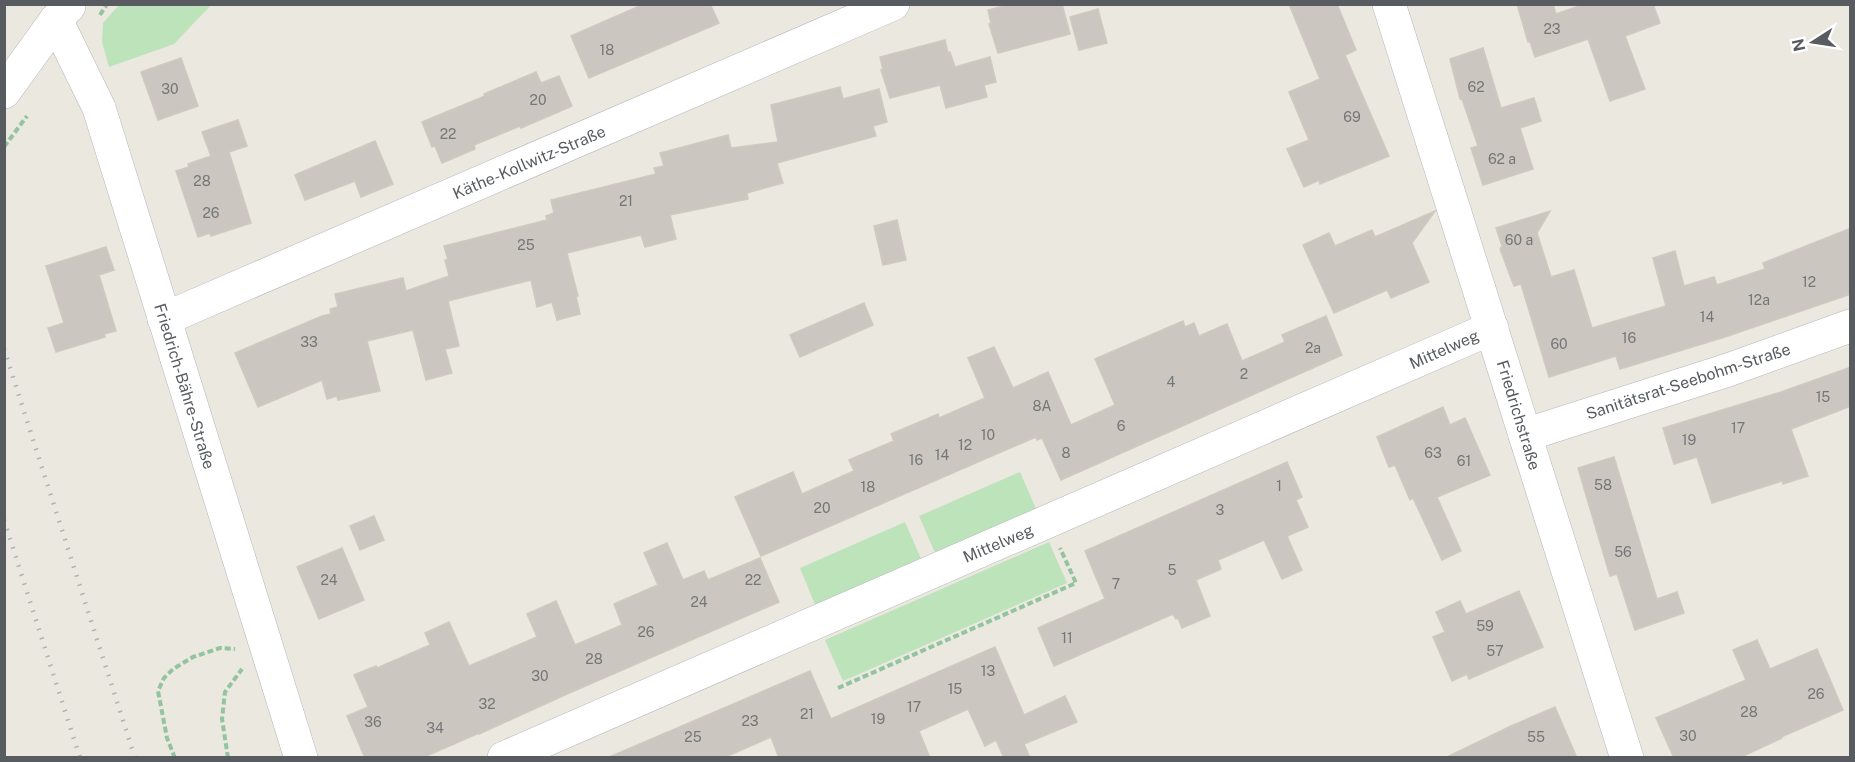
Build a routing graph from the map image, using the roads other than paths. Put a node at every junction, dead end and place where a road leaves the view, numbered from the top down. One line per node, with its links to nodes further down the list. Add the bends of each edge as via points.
1 (893, 4): 5 (street, Käthe-Kollwitz-Straße)
2 (1389, 4): 7 (street, Friedrichstraße)
3 (63, 12): 4 (street); 5 (street, Friedrich-Bähre-Straße, via 99,108)
4 (4, 92)
5 (164, 319): 9 (street, Friedrich-Bähre-Straße, via 260,650)
6 (1851, 326): 8 (street, Sanitätsrat-Seebohm-Straße)
7 (1492, 328): 8 (street, Friedrichstraße); 10 (street, Mittelweg)
8 (1525, 435): 11 (street, Friedrichstraße)
9 (301, 758)
10 (504, 758)
11 (1627, 758)

